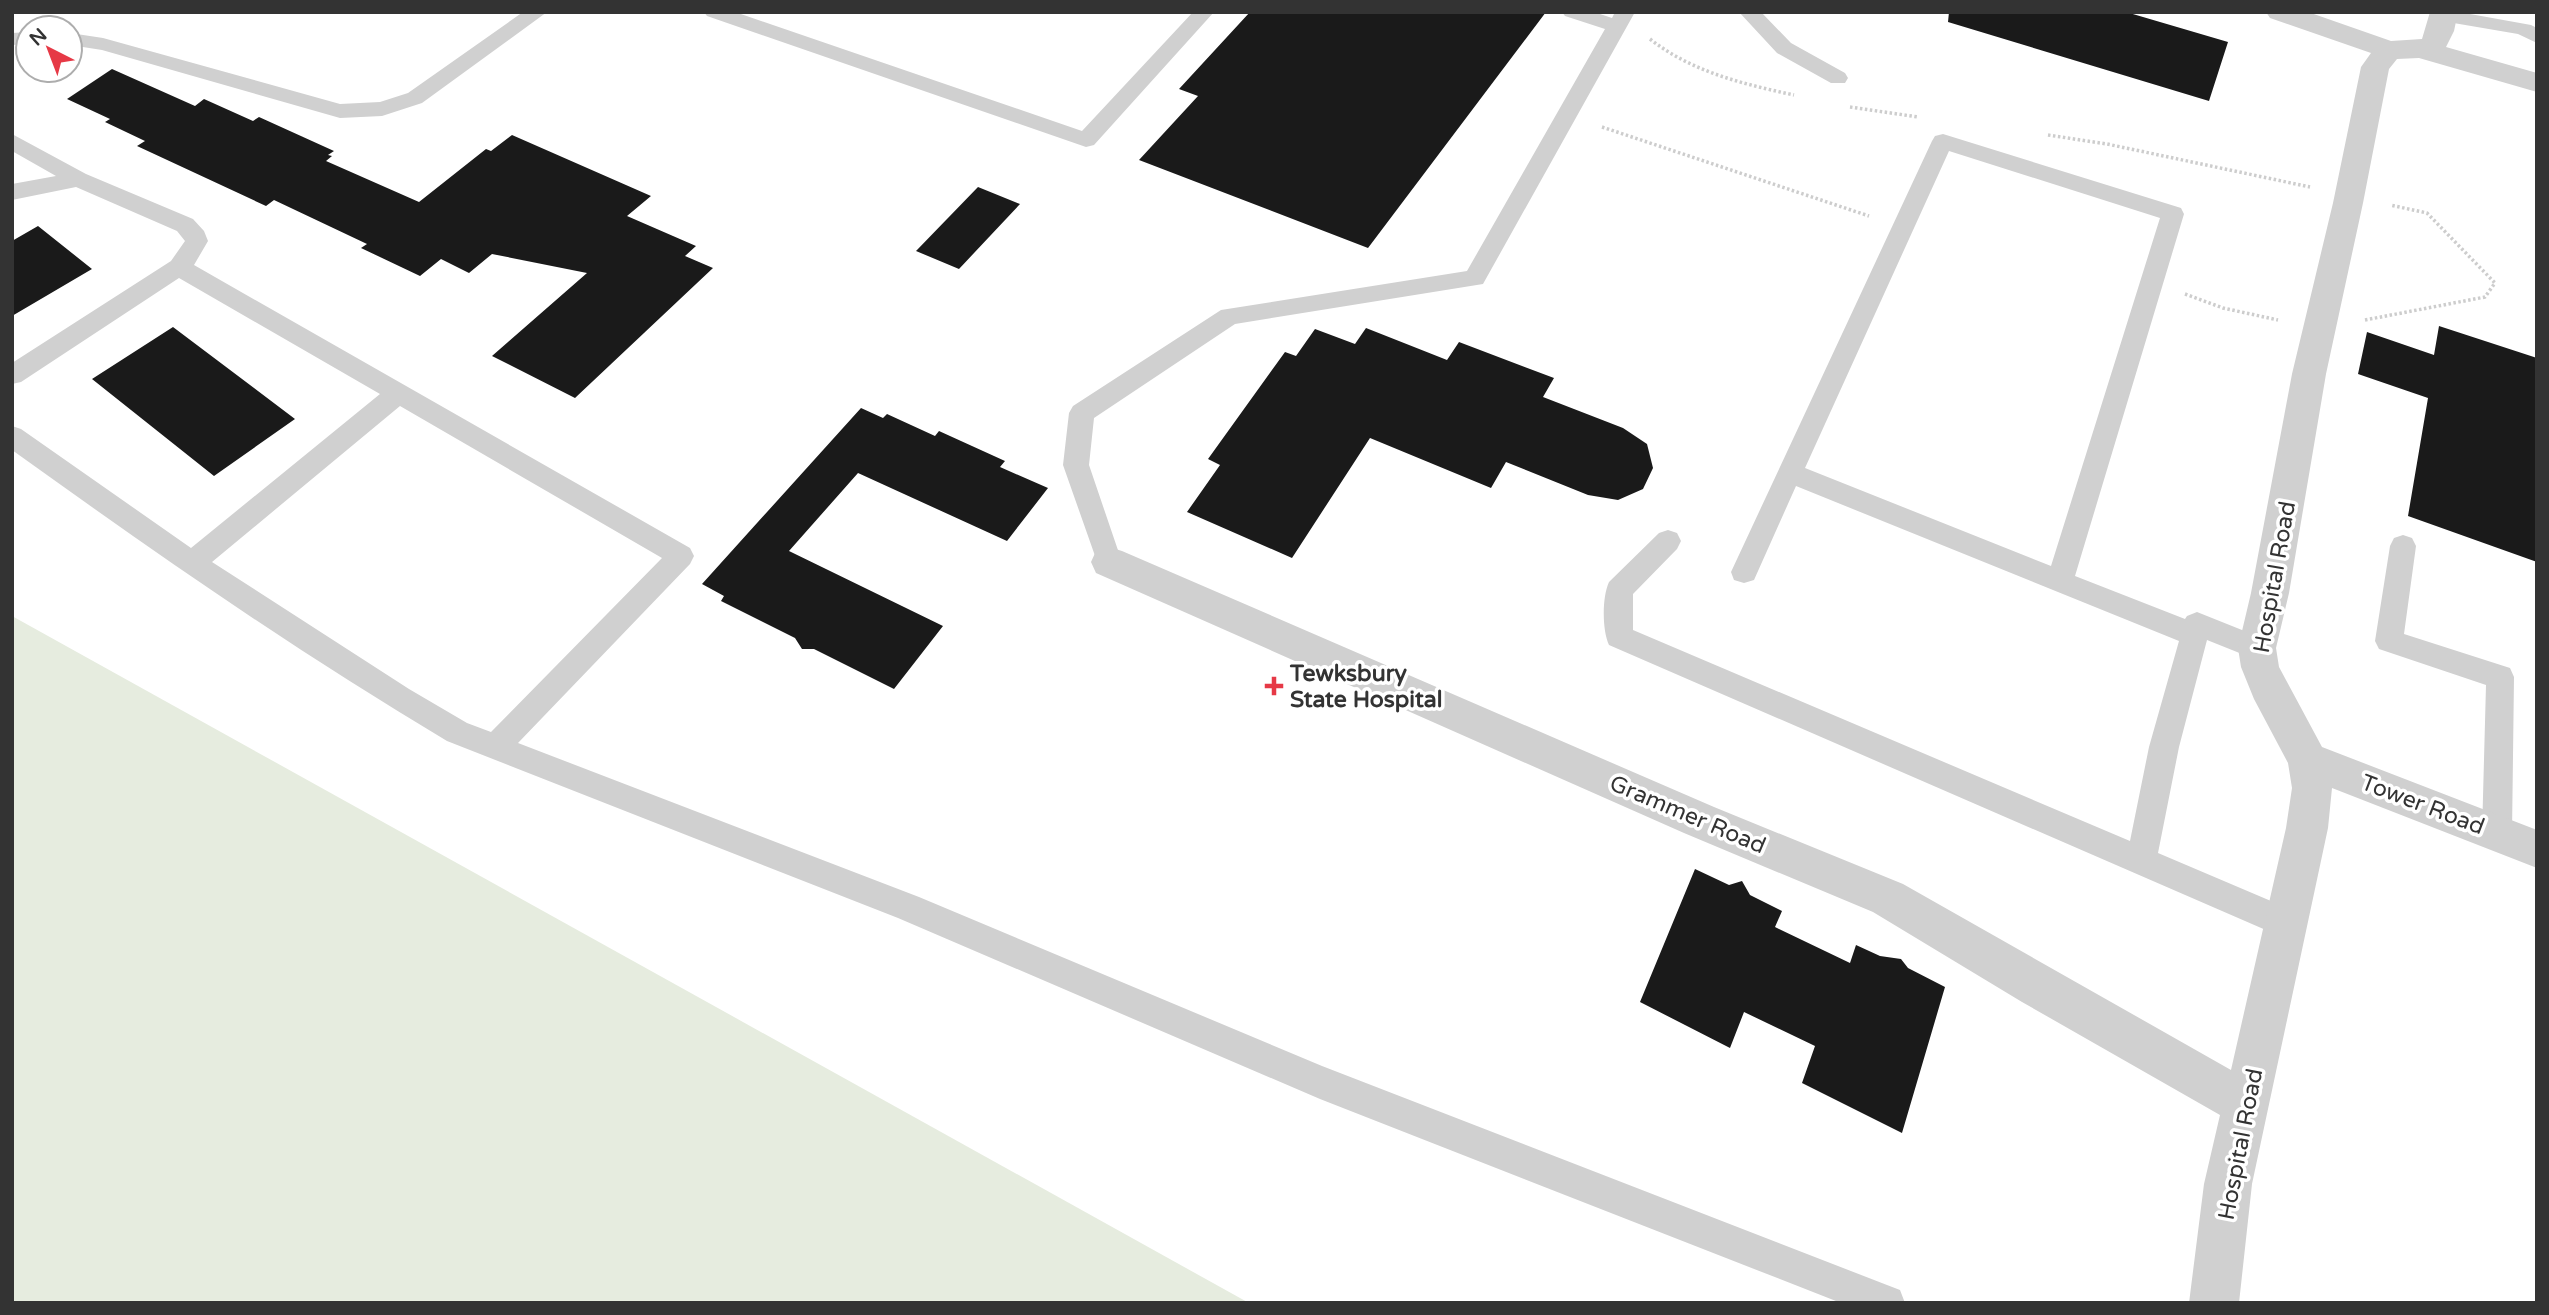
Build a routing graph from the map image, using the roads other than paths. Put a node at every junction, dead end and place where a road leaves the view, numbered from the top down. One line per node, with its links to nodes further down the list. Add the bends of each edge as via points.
1 (537, 12): 10 (lane, via 415,98 383,109 340,111)
2 (714, 12): 3 (lane, via 1086,140)
3 (1204, 12)
4 (1572, 12): 8 (lane)
5 (2280, 12): 11 (street)
6 (2443, 14): 9 (lane, via 2524,29); 11 (street, Hospital Road, via 2433,46)
7 (1758, 16): 12 (lane, via 1784,48)
8 (1621, 19): 24 (lane, via 1475,278 1229,316 1082,413 1076,466)
9 (2537, 37)
10 (84, 41)
11 (2404, 50): 13 (street); 29 (street, Hospital Road, via 2375,67 2309,374)
12 (1838, 78)
13 (2537, 83)
14 (12, 141): 15 (lane)
15 (78, 179): 16 (lane); 17 (lane, via 195,232 194,251)
16 (12, 192)
17 (179, 267): 18 (lane); 19 (lane)
18 (12, 375)
19 (398, 393): 25 (lane); 30 (lane, via 681,556)
20 (12, 436): 25 (lane)
21 (1790, 473): 26 (lane); 27 (lane); 27 (lane, via 1943,142 2173,214)
22 (1668, 541): 34 (lane, via 1619,590 1619,637)
23 (2403, 546): 32 (lane, via 2389,641 2500,677)
24 (1109, 562): 36 (street, Grammer Road, via 1888,898)
25 (192, 563): 30 (lane, via 395,696 457,732)
26 (1744, 572)
27 (2060, 581): 28 (lane)
28 (2194, 635): 29 (lane, via 2197,624); 34 (lane)
29 (2257, 648): 31 (street, Hospital Road, via 2274,699)
30 (496, 746): 37 (lane, via 908,907 1320,1082)
31 (2308, 760): 32 (street, Tower Road); 35 (street, Hospital Road, via 2312,788 2308,828)
32 (2497, 834): 33 (street, Tower Road)
33 (2537, 849)
34 (2141, 861): 35 (lane)
35 (2286, 923): 36 (street, Hospital Road)
36 (2246, 1104): 38 (street, Hospital Road, via 2228,1184)
37 (1887, 1303)
38 (2214, 1303)

